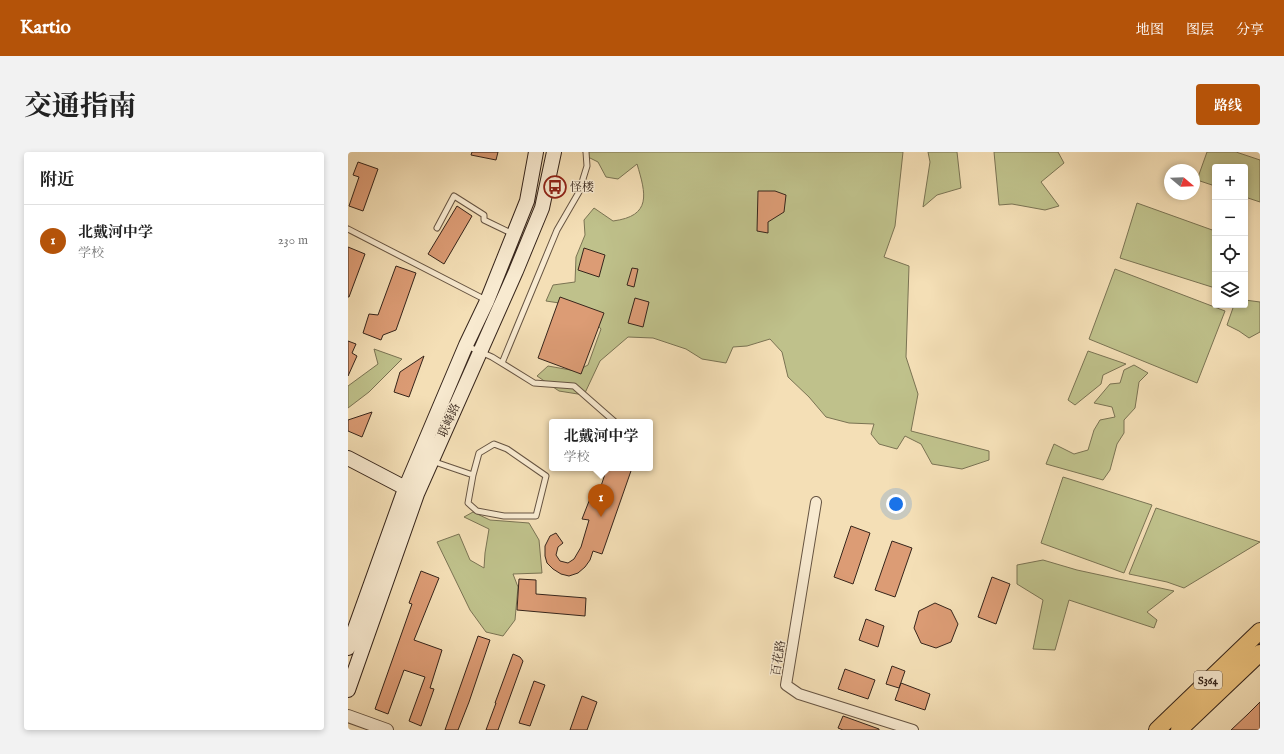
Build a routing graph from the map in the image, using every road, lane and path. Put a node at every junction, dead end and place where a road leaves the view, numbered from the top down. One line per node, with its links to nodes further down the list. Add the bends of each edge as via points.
1 (536, 152): 6 (main road, 联峰路, via 527,201)
2 (554, 152): 9 (main road, 联峰路, via 542,208)
3 (586, 152): 10 (lane, via 586,166 579,192 557,230)
4 (437, 228): 6 (lane, via 454,196 484,214 484,220)
5 (348, 229): 7 (lane)
6 (513, 234): 7 (main road, 联峰路)
7 (487, 301): 8 (main road, 联峰路)
8 (466, 345): 9 (lane); 15 (main road, 联峰路)
9 (480, 351): 10 (lane); 13 (main road, 联峰路)
10 (502, 363): 11 (lane, via 534,383 574,386)
11 (612, 419)
12 (348, 458): 15 (main road)
13 (431, 461): 14 (lane); 15 (main road, 联峰路)
14 (473, 475): 14 (lane, via 480,453 494,444 507,449 546,476 536,516 504,516 477,511 468,503)
15 (411, 491): 18 (main road, 联峰路); 20 (main road, 联峰路)
16 (816, 502): 23 (street, 百花路, via 786,685 799,694)
17 (1260, 631): 24 (main road, S364)
18 (348, 648)
19 (1260, 653): 25 (main road, S364)
20 (348, 690)
21 (348, 716): 22 (street)
22 (388, 730)
23 (913, 730)
24 (1157, 730)
25 (1179, 730)

